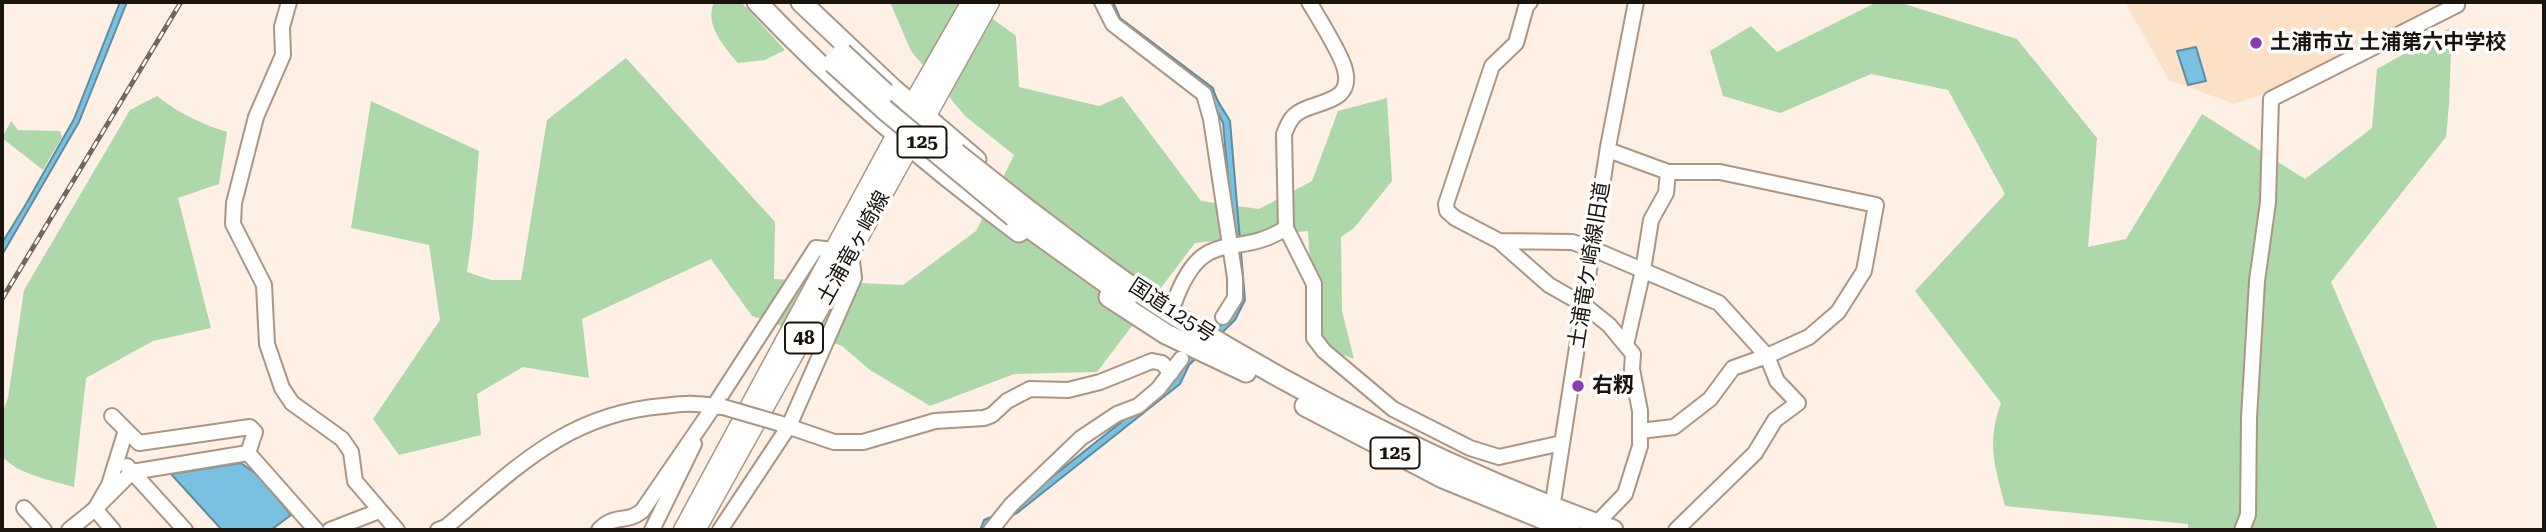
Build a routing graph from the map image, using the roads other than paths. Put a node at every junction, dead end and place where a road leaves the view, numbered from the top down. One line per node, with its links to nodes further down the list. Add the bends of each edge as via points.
1 (289, 2): 44 (street, via 282,27 283,55 256,117 233,224 264,285 267,345 282,388 292,403 342,439 351,452 355,481)
2 (757, 2): 15 (highway)
3 (771, 2): 13 (highway, 国道125号 / 125)
4 (790, 2): 13 (highway, 国道125号 / 125)
5 (801, 2): 14 (highway)
6 (971, 2): 14 (main road, 土浦竜ヶ崎線 / 48)
7 (990, 2): 14 (main road, 土浦竜ヶ崎線 / 48, via 954,64)
8 (1102, 2): 20 (street, via 1113,24 1204,94)
9 (1309, 2): 18 (street, via 1345,69 1345,85 1335,100 1296,113 1284,134)
10 (1636, 2): 16 (street, 土浦竜ケ崎線旧道)
11 (2457, 2): 63 (street, via 2271,99 2267,202 2255,309 2248,515)
12 (1524, 4): 19 (street, via 1516,43 1492,66 1446,204 1455,218)
13 (837, 58): 30 (highway, 国道125号 / 125, bridge, via 946,146 1018,212)
14 (919, 111): 15 (main road, 土浦竜ヶ崎線 / 48); 24 (highway, via 1085,243)
15 (904, 139): 22 (main road, 土浦竜ヶ崎線 / 48); 30 (highway, via 976,200 1118,304 1166,334)
16 (1608, 150): 17 (street); 21 (street, 土浦竜ケ崎線旧道)
17 (1668, 172): 23 (street, via 1666,193 1651,220); 28 (street, via 1720,172 1876,205 1864,271 1838,312 1809,337)
18 (1286, 228): 20 (street, via 1268,238); 38 (street, via 1314,284 1314,338 1393,409 1470,448 1499,457)
19 (1499, 241): 21 (street, via 1572,242); 25 (street, via 1549,285)
20 (1230, 245): 24 (street, via 1195,261); 26 (street, via 1235,298)
21 (1593, 249): 23 (street); 25 (street, 土浦竜ケ崎線旧道)
22 (842, 252): 32 (street, via 816,248); 34 (street, via 854,278); 57 (main road, 土浦竜ヶ崎線 / 48); 58 (main road, 土浦竜ヶ崎線 / 48)
23 (1643, 270): 27 (street); 28 (street, via 1719,303)
24 (1174, 303): 30 (highway)
25 (1584, 305): 27 (street); 38 (street, 土浦竜ケ崎線旧道)
26 (1223, 317)
27 (1626, 345): 37 (street, via 1633,354)
28 (1767, 356): 37 (street, via 1733,368 1710,399 1674,427); 62 (street, via 1777,381 1798,404 1775,420 1755,453)
29 (1181, 359): 31 (street)
30 (1249, 366): 45 (highway, 国道125号 / 125, via 1450,463)
31 (1171, 373): 34 (street, via 1162,363 1152,361 1068,390 1030,389 984,418 935,421 863,442 834,442); 60 (street, via 1138,406 1081,438)
32 (719, 407): 34 (street, bridge); 36 (street); 54 (street, via 693,403 635,408 603,417 537,451)
33 (112, 416): 35 (street)
34 (783, 425): 59 (street)
35 (127, 430): 39 (street, via 139,443 250,428 255,432); 40 (street)
36 (695, 430): 55 (street, via 642,511 635,517 607,522); 56 (street, via 694,446)
37 (1640, 431): 46 (street, via 1625,494)
38 (1562, 443): 45 (street, 土浦竜ケ崎線旧道)
39 (248, 453): 41 (street); 51 (street)
40 (120, 458): 41 (street); 43 (street)
41 (132, 472): 43 (street); 50 (street)
42 (24, 508): 47 (street)
43 (95, 509): 48 (street); 49 (street)
44 (379, 512): 52 (street); 53 (street)
45 (1551, 520): 46 (highway, 国道125号 / 125); 61 (highway, 国道125号 / 125)
46 (1605, 527)
47 (44, 530)
48 (69, 530)
49 (113, 530)
50 (185, 530)
51 (316, 530)
52 (330, 530)
53 (397, 530)
54 (438, 530)
55 (599, 530)
56 (652, 530)
57 (683, 530)
58 (696, 530)
59 (720, 530)
60 (991, 530)
61 (1570, 530)
62 (1676, 530)
63 (2242, 530)

